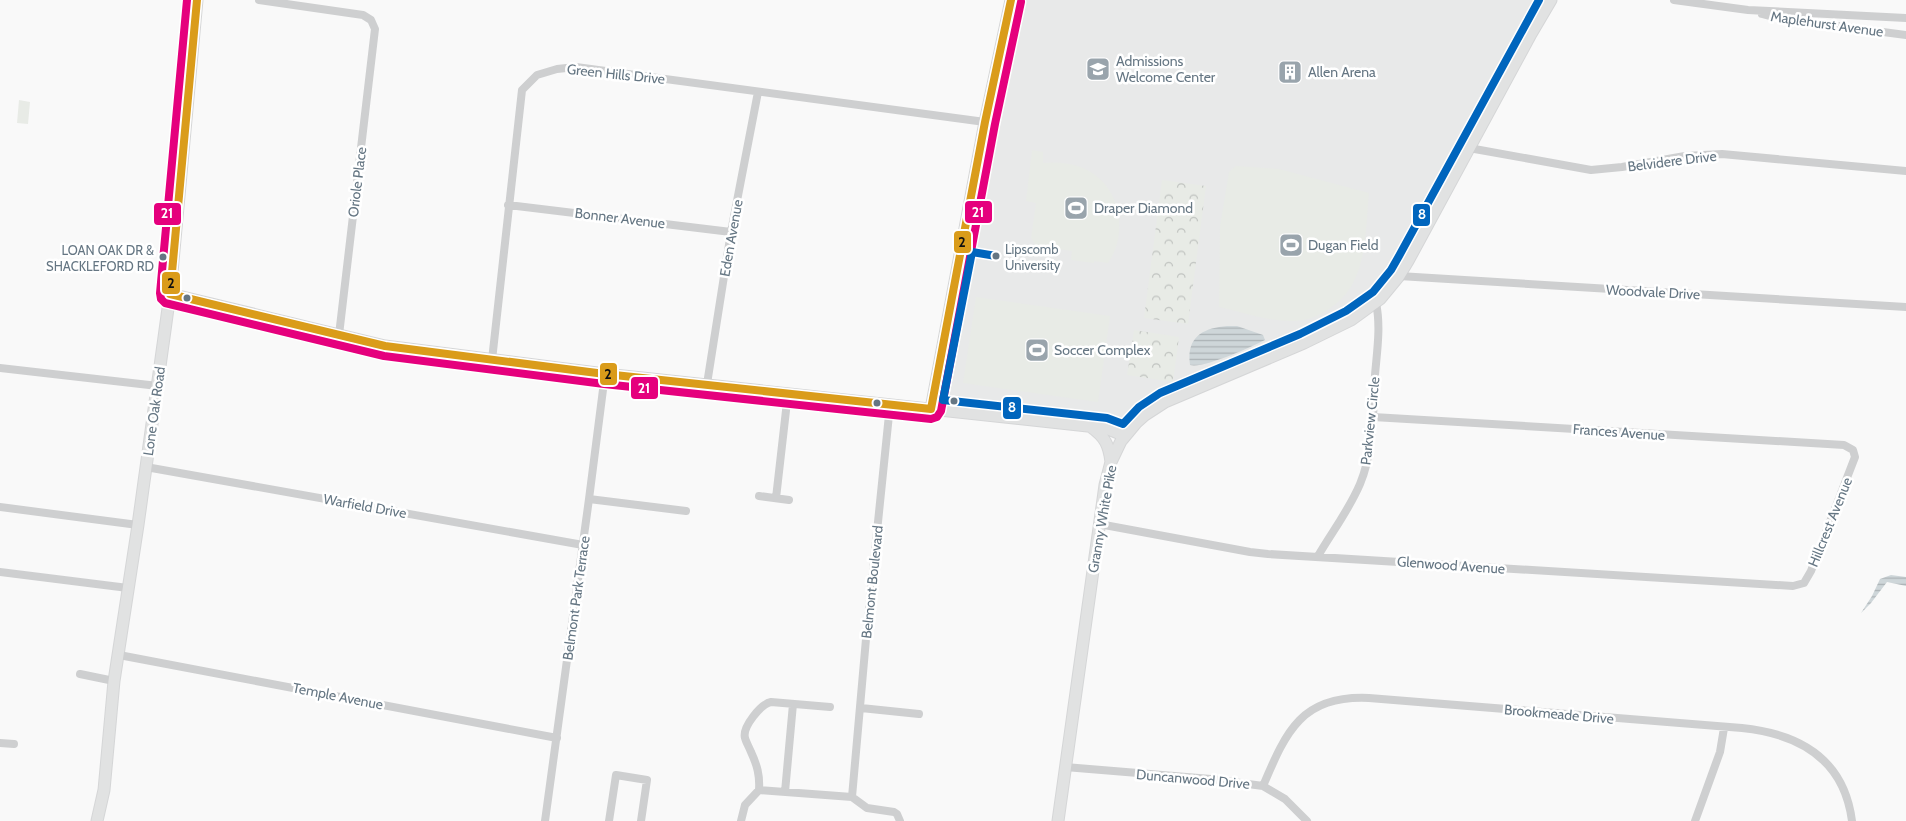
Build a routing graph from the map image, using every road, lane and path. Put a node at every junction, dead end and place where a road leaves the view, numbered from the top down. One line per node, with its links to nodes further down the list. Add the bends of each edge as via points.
1 (197, 0): 16 (street, Lone Oak Road)
2 (259, 0): 19 (street, Oriole Place, via 363,14 375,29)
3 (1011, 0): 10 (street)
4 (1551, 0): 11 (street, Granny White Pike)
5 (1674, 0): 6 (street, Maplehurst Avenue)
6 (1748, 10): 7 (street, Maplehurst Avenue); 8 (street, Maplehurst Avenue, via 1777,18)
7 (1906, 18)
8 (1906, 35)
9 (758, 92): 10 (street, Green Hills Drive); 13 (street, Green Hills Drive, via 576,67 557,68 537,75 522,90); 14 (street, Eden Avenue)
10 (985, 122): 27 (street)
11 (1469, 148): 12 (street, Belvidere Drive, via 1591,170 1685,156 1722,154); 15 (street, Granny White Pike)
12 (1906, 171)
13 (508, 205): 14 (street, Bonner Avenue); 20 (street, Green Hills Drive)
14 (731, 232): 23 (street, Eden Avenue)
15 (1399, 276): 17 (street, Granny White Pike); 18 (street, Woodvale Drive)
16 (170, 294): 19 (street); 24 (street, Lone Oak Road)
17 (1376, 302): 28 (street, Parkview Circle, via 1379,322); 30 (street, Granny White Pike, via 1351,320 1304,343 1165,402 1145,415)
18 (1906, 307)
19 (339, 335): 20 (street, via 386,346)
20 (492, 360): 22 (street)
21 (0, 368): 24 (street)
22 (605, 374): 23 (street); 36 (street, Belmont Park Terrace)
23 (707, 384): 25 (street)
24 (158, 386): 33 (street, Lone Oak Road)
25 (788, 393): 26 (street); 35 (street)
26 (890, 405): 27 (street); 52 (street, Belmont Boulevard)
27 (932, 409): 29 (street)
28 (1373, 417): 31 (street, Frances Avenue, via 1844,445 1853,450); 43 (street, Parkview Circle, via 1361,482 1348,510)
29 (1091, 427): 30 (street, via 1106,428); 32 (street, via 1106,441)
30 (1125, 436): 32 (street, Granny White Pike)
31 (1855, 461): 45 (street, Hillcrest Avenue)
32 (1111, 462): 40 (street, Granny White Pike)
33 (146, 466): 41 (street, Lone Oak Road); 42 (street, Warfield Drive)
34 (759, 496): 35 (street)
35 (776, 498): 37 (street)
36 (589, 499): 39 (street); 42 (street, Belmont Park Terrace)
37 (789, 500)
38 (0, 507): 41 (street)
39 (686, 511)
40 (1099, 524): 43 (street, Glenwood Avenue, via 1250,552); 58 (street, Granny White Pike)
41 (138, 525): 46 (street, Lone Oak Road)
42 (583, 545): 55 (street, Belmont Park Terrace)
43 (1318, 556): 45 (street, Glenwood Avenue, via 1793,586)
44 (0, 572): 46 (street)
45 (1804, 584)
46 (128, 588): 47 (street, Lone Oak Road)
47 (119, 655): 49 (street, Lone Oak Road); 55 (street, Temple Avenue)
48 (80, 674): 49 (street)
49 (114, 681): 63 (street, Lone Oak Road, via 104,790)
50 (793, 704): 51 (street); 60 (street, via 772,702 763,705 745,732 759,771); 61 (street)
51 (830, 707)
52 (861, 708): 53 (street); 62 (street, Belmont Boulevard)
53 (919, 714)
54 (1724, 728): 59 (street, Brookmeade Drive, via 1369,698 1343,699 1309,712 1294,725 1282,742); 71 (street, via 1720,752); 72 (street, Brookmeade Drive, via 1775,733 1813,751 1838,777 1847,797)
55 (557, 738): 64 (street, Belmont Park Terrace)
56 (0, 743): 57 (street)
57 (14, 744)
58 (1066, 767): 59 (street, Duncanwood Drive); 69 (street, Granny White Pike)
59 (1263, 786): 70 (street, Duncanwood Drive, via 1285,799)
60 (759, 790): 61 (street); 67 (street, via 744,805)
61 (785, 792): 62 (street)
62 (852, 797): 68 (street, via 867,808 894,812)
63 (97, 821)
64 (545, 821)
65 (609, 821): 66 (street, via 616,775 647,780)
66 (641, 821)
67 (740, 821)
68 (900, 821)
69 (1058, 821)
70 (1307, 821)
71 (1695, 821)
72 (1852, 821)

